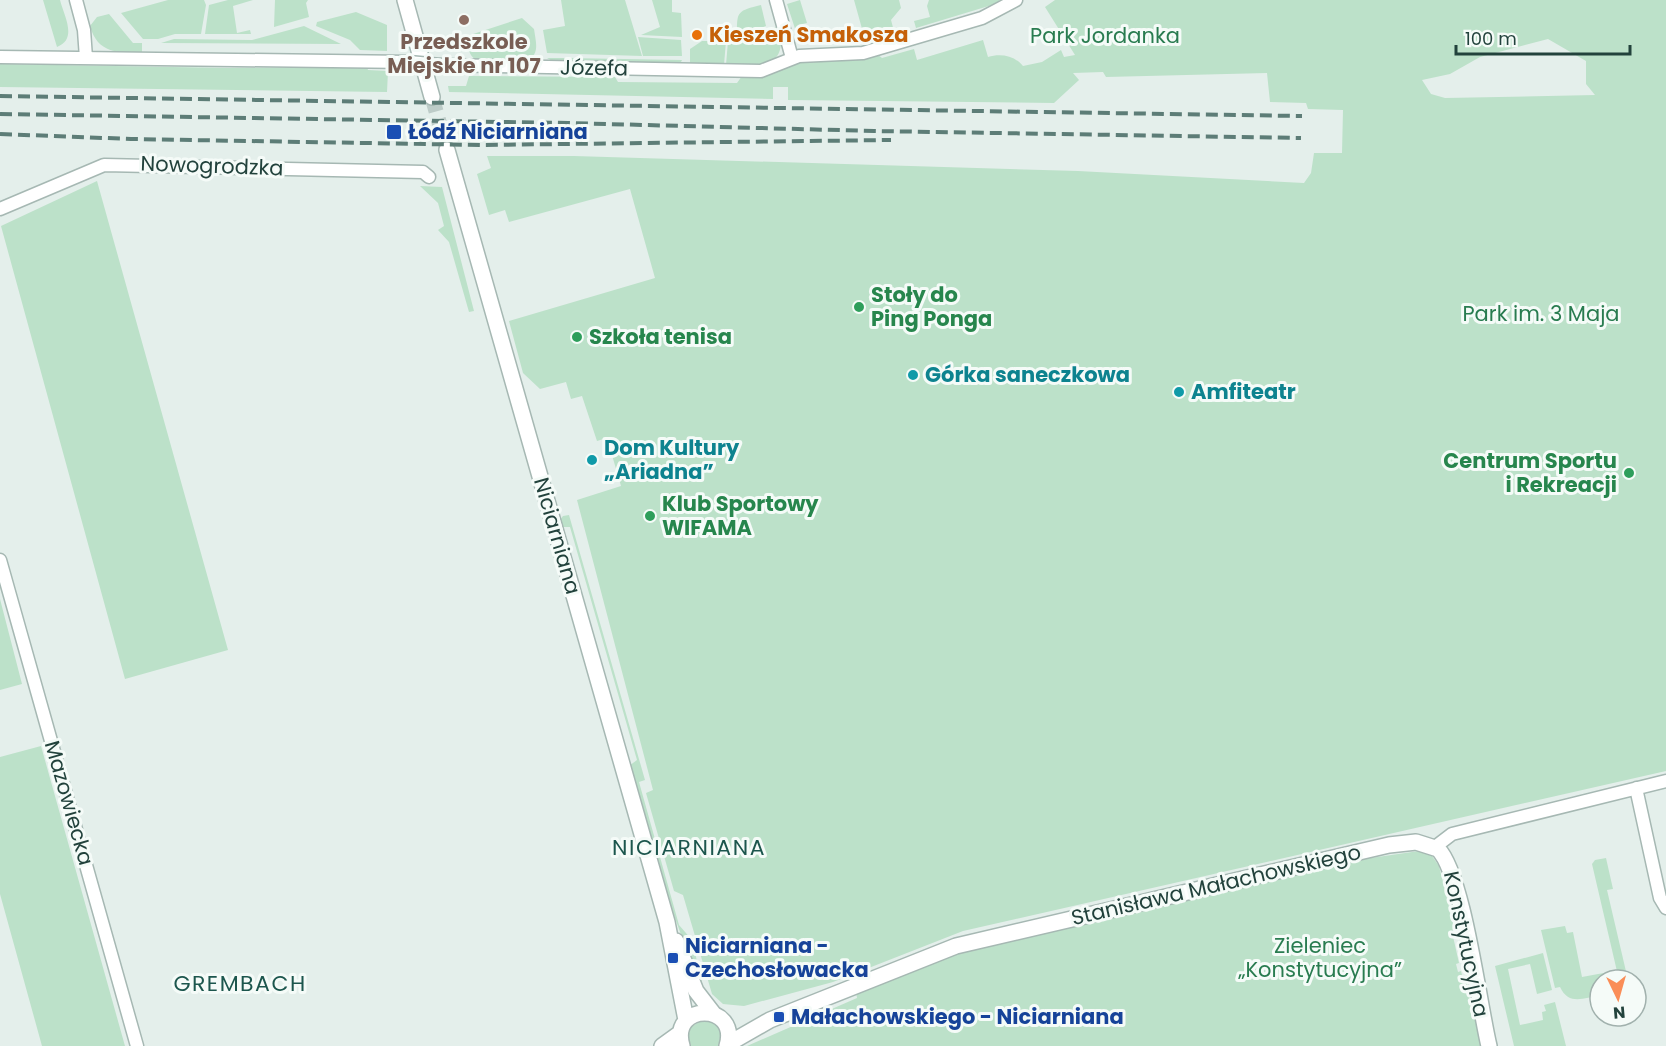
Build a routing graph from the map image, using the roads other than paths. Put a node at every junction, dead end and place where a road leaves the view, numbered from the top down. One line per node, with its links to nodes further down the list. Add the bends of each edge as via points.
1 (76, 0): 6 (street)
2 (405, 0): 8 (street)
3 (776, 0): 7 (street)
4 (1016, 0): 7 (street, Józefa, via 988,16 863,53)
5 (0, 57): 6 (street, Józefa)
6 (86, 58): 7 (street, Józefa, bridge, via 757,71)
7 (792, 58)
8 (432, 97)
9 (447, 150): 17 (street, Niciarniana)
10 (429, 177): 11 (street, Nowogrodzka, via 412,171 104,165)
11 (0, 209)
12 (0, 560): 23 (street, Mazowiecka)
13 (1666, 781): 14 (street)
14 (1635, 788): 15 (street, via 1452,834); 16 (street, via 1660,898)
15 (1436, 847): 19 (street, Stanisława Małachowskiego, via 1400,843 968,943); 25 (street, Konstytucyjna, via 1451,870)
16 (1666, 908)
17 (667, 921): 18 (street, Niciarniana, via 696,991); 21 (street, Niciarniana)
18 (713, 1013): 20 (street, Niciarniana); 21 (street, via 700,1012)
19 (770, 1020): 20 (street, Stanisława Małachowskiego); 22 (street, Stanisława Małachowskiego)
20 (726, 1024): 22 (street)
21 (683, 1033): 24 (street)
22 (728, 1045)
23 (137, 1046)
24 (662, 1046)
25 (1489, 1046)

